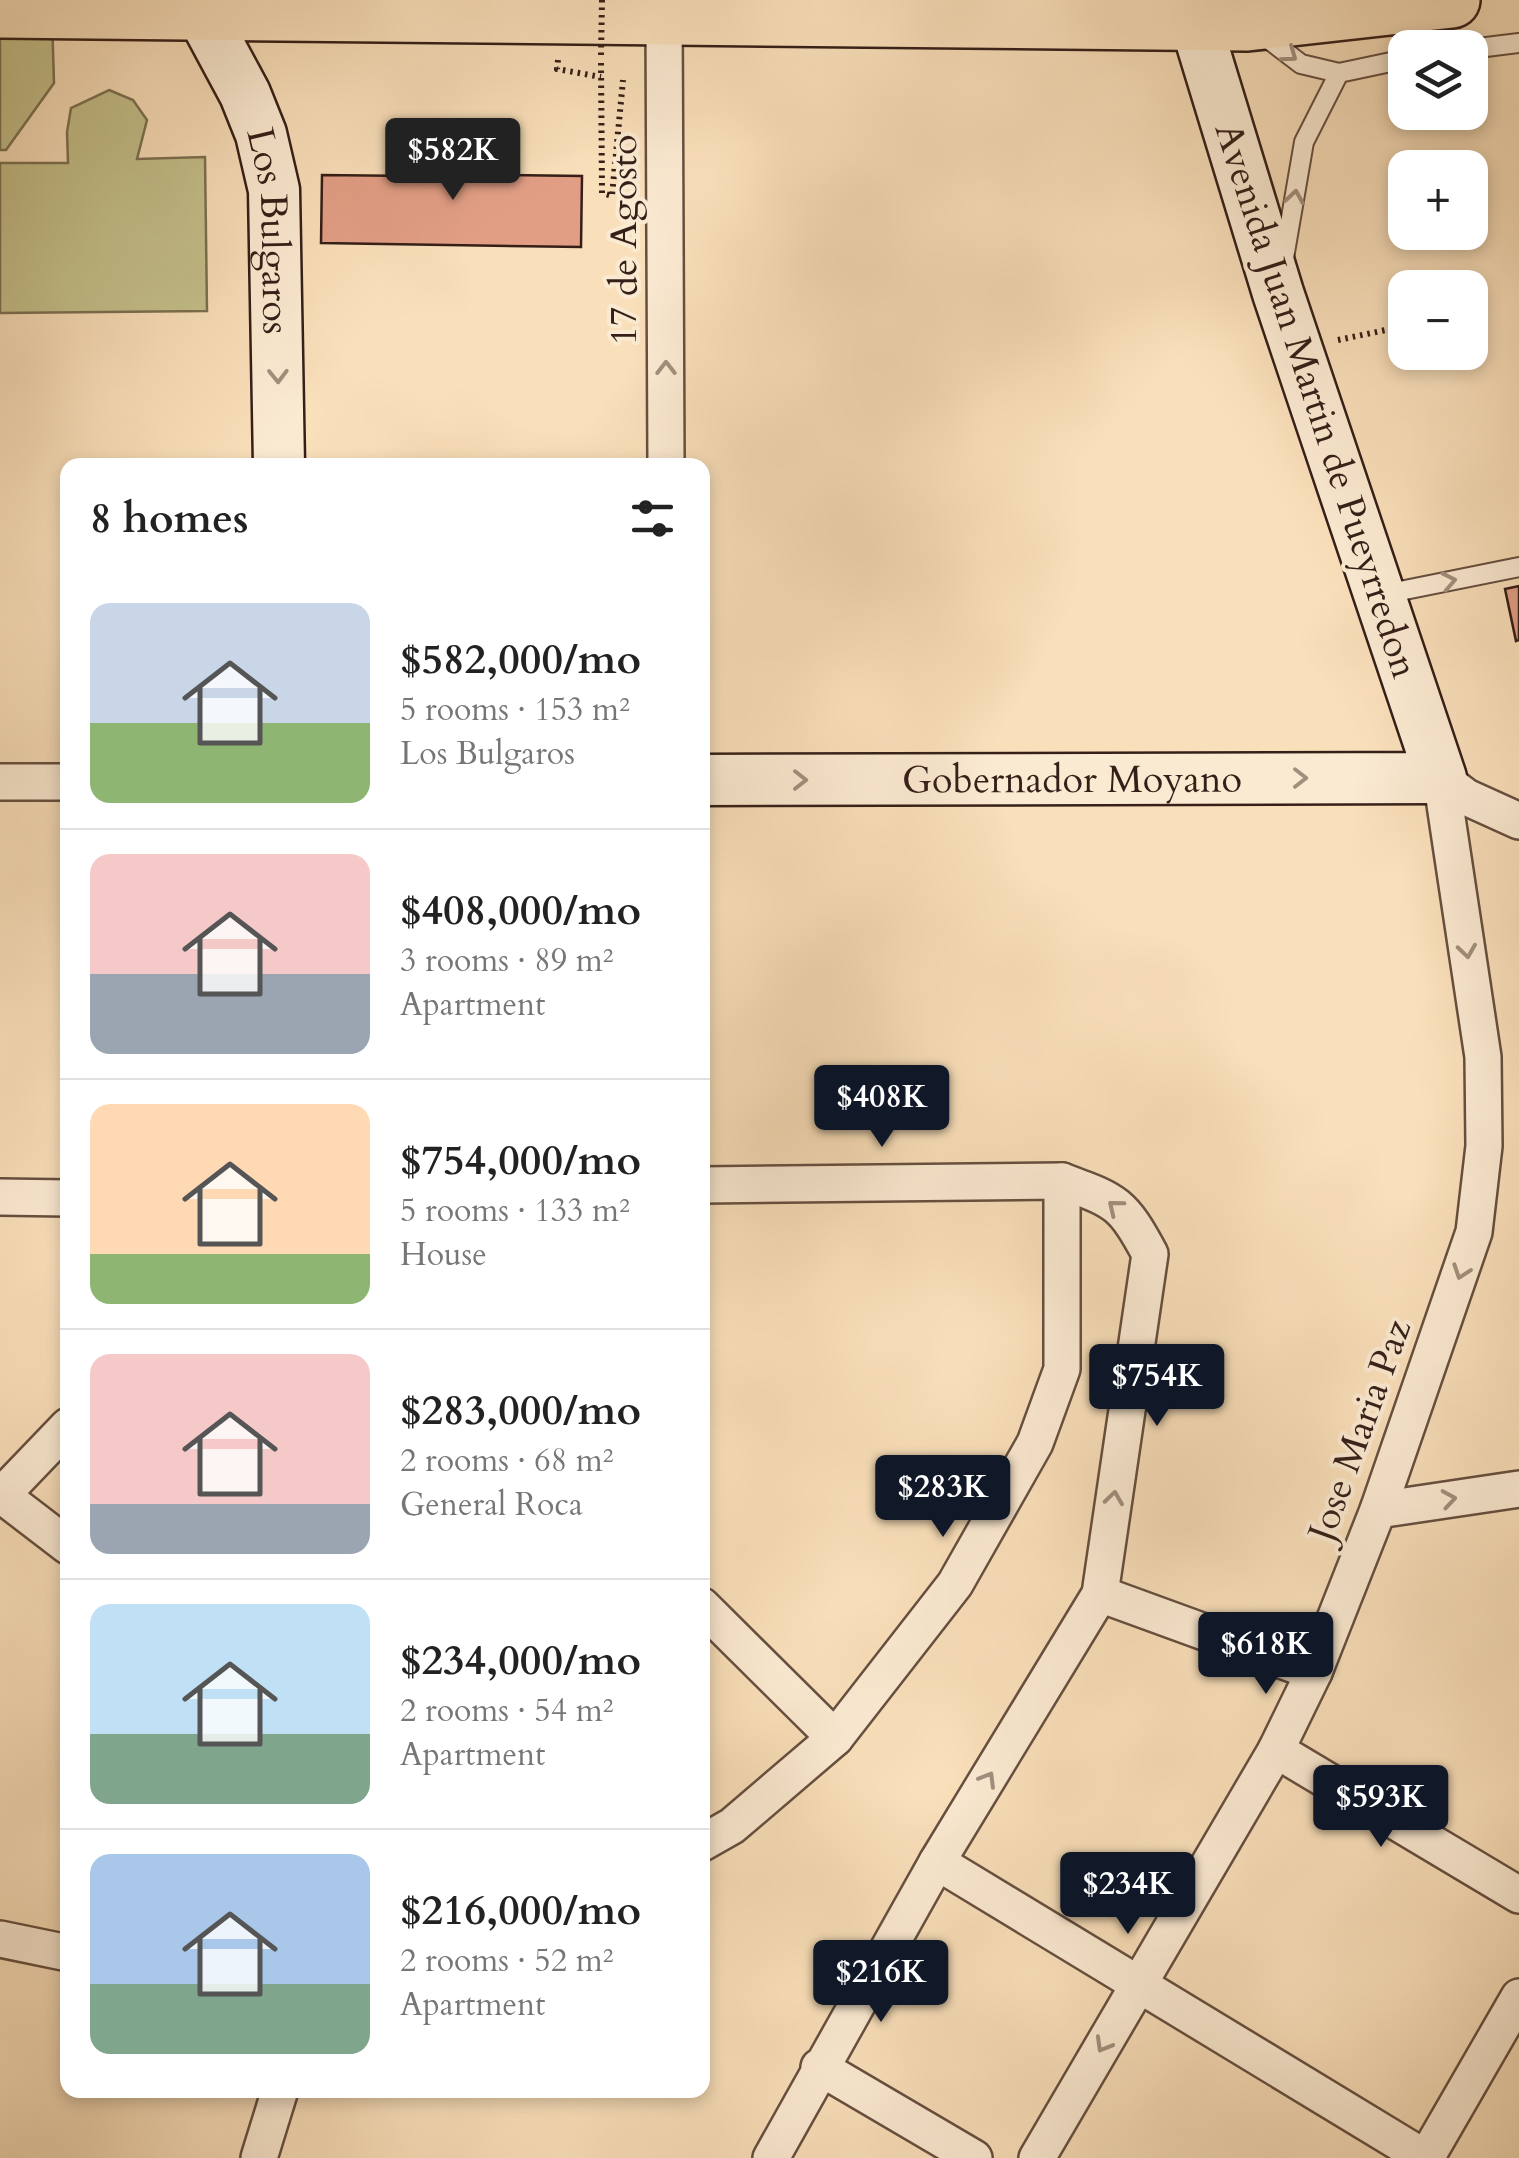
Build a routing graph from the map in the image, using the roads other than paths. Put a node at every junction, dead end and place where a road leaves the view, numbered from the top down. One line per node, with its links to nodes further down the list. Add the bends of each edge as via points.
1 (1452, 0): 5 (highway)
2 (0, 10): 3 (highway)
3 (202, 14): 4 (highway); 11 (street, Los Bulgaros, one-way to 11, via 245,94 274,190)
4 (664, 15): 5 (highway); 12 (street, 17 de Agosto, one-way to 4)
5 (1221, 22): 9 (lane, one-way to 9, via 1301,64); 10 (street, Avenida Juan Martin de Pueyrredon)
6 (1519, 42): 7 (lane)
7 (1488, 46)
8 (1388, 63): 9 (lane)
9 (1339, 73): 10 (lane, one-way to 9, via 1304,142)
10 (1278, 293): 14 (street, Avenida Juan Martin de Pueyrredon)
11 (279, 458)
12 (666, 458)
13 (1519, 567): 14 (lane, one-way to 13)
14 (1379, 595): 15 (street, Avenida Juan Martin de Pueyrredon)
15 (1442, 778): 16 (street, Gobernador Moyano, one-way to 15); 19 (street, via 1466,798); 20 (street, Jose Maria Paz)
16 (710, 780)
17 (0, 782): 18 (street)
18 (60, 782)
19 (1518, 821): 20 (street)
20 (1453, 854): 28 (street, Jose Maria Paz, one-way to 28, via 1483,1057 1484,1146 1474,1232)
21 (1062, 1181): 22 (street); 30 (street, one-way to 21, via 1150,1254 1113,1200); 33 (street, via 1062,1369 1035,1443 955,1584)
22 (710, 1185)
23 (0, 1197): 24 (street)
24 (60, 1198)
25 (60, 1434): 27 (street)
26 (1519, 1489): 28 (street, one-way to 26)
27 (0, 1496): 29 (street)
28 (1378, 1510): 32 (street, Jose Maria Paz)
29 (60, 1540)
30 (1100, 1594): 32 (street); 36 (street, one-way to 30)
31 (710, 1614): 33 (street)
32 (1314, 1672): 34 (street, Jose Maria Paz)
33 (836, 1738): 35 (street)
34 (1276, 1750): 37 (street); 40 (street, Jose Maria Paz)
35 (710, 1838)
36 (937, 1862): 40 (street); 42 (street)
37 (1519, 1894)
38 (0, 1939): 39 (street)
39 (60, 1951)
40 (1140, 1982): 47 (street, Jose Maria Paz, one-way to 47); 48 (street)
41 (1519, 1997): 48 (street)
42 (820, 2068): 45 (street); 46 (street)
43 (278, 2098): 44 (street)
44 (260, 2158)
45 (771, 2158)
46 (974, 2158)
47 (1037, 2158)
48 (1426, 2158)

